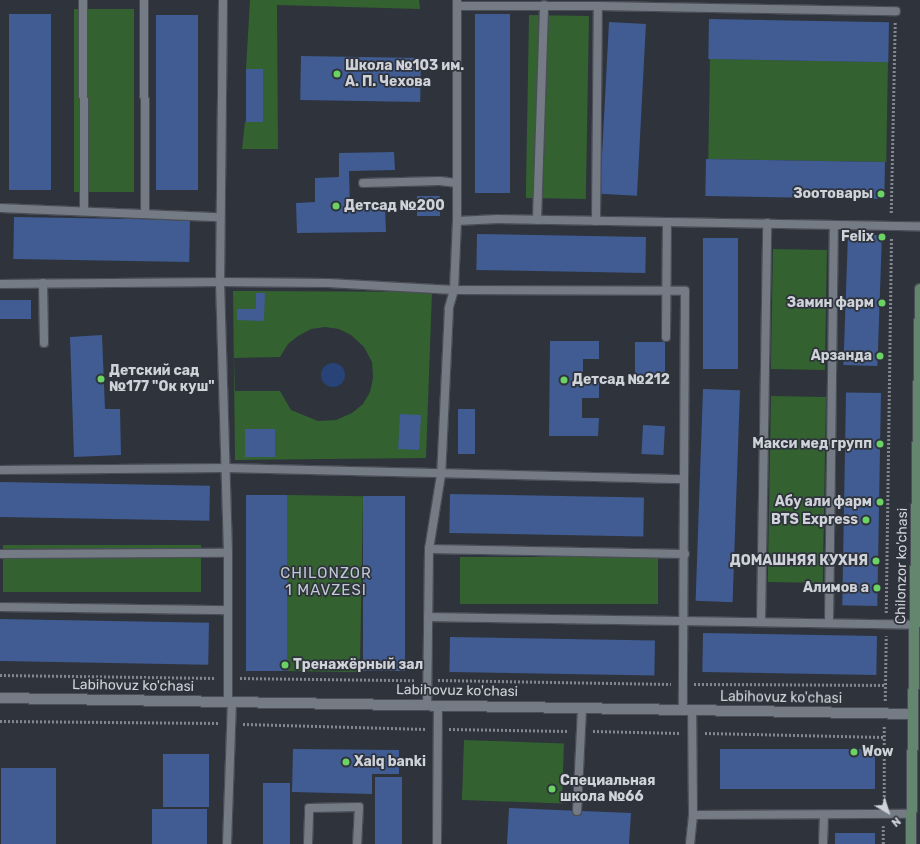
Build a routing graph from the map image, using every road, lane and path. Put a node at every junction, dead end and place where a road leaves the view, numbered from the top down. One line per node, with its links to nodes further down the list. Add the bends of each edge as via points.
1 (83, 0): 12 (lane)
2 (144, 0): 13 (lane)
3 (223, 0): 14 (lane)
4 (457, 3): 6 (lane); 10 (lane)
5 (699, 4): 7 (lane); 8 (lane)
6 (544, 5): 7 (lane); 15 (lane)
7 (598, 6): 16 (lane)
8 (896, 11): 21 (path)
9 (363, 183): 10 (lane)
10 (457, 183): 17 (lane)
11 (0, 208): 12 (lane)
12 (84, 209): 13 (lane)
13 (145, 212): 14 (lane)
14 (219, 216): 23 (lane)
15 (538, 220): 16 (lane); 17 (lane)
16 (596, 220): 18 (lane)
17 (457, 221): 27 (lane)
18 (667, 222): 19 (lane); 28 (lane)
19 (767, 223): 20 (lane); 43 (lane)
20 (834, 225): 21 (lane); 44 (lane)
21 (891, 225): 22 (lane); 45 (path)
22 (920, 226)
23 (220, 282): 24 (lane); 27 (lane, via 328,282); 31 (lane)
24 (43, 283): 25 (lane); 30 (lane)
25 (0, 284)
26 (920, 289): 46 (main road, Chilonzor ko'chasi)
27 (454, 290): 28 (lane); 33 (lane, via 449,308)
28 (667, 292): 29 (lane); 34 (lane, via 685,291)
29 (666, 337)
30 (44, 343)
31 (226, 468): 32 (lane); 33 (lane); 36 (lane)
32 (0, 470)
33 (441, 474): 34 (lane); 35 (lane)
34 (684, 479): 38 (lane)
35 (429, 549): 38 (lane); 41 (lane)
36 (228, 553): 37 (lane); 40 (lane)
37 (0, 554)
38 (685, 554): 42 (lane)
39 (0, 607): 40 (lane)
40 (228, 610): 48 (lane)
41 (428, 617): 42 (lane); 49 (lane)
42 (683, 622): 43 (lane); 50 (lane)
43 (761, 622): 44 (lane)
44 (830, 624): 45 (lane)
45 (886, 624): 46 (lane); 51 (path)
46 (915, 625): 59 (main road, Chilonzor ko'chasi)
47 (0, 675): 48 (path)
48 (228, 678): 49 (path); 53 (lane)
49 (427, 680): 50 (path); 54 (lane)
50 (683, 684): 51 (path); 57 (lane)
51 (885, 685): 58 (path)
52 (0, 698): 53 (street, Labihovuz ko'chasi)
53 (230, 701): 54 (street, Labihovuz ko'chasi); 65 (lane)
54 (427, 705): 55 (street, Labihovuz ko'chasi)
55 (438, 705): 56 (street, Labihovuz ko'chasi); 68 (lane)
56 (582, 708): 57 (street, Labihovuz ko'chasi); 60 (lane)
57 (687, 710): 58 (street, Labihovuz ko'chasi); 63 (lane)
58 (884, 714): 59 (street, Labihovuz ko'chasi); 61 (path)
59 (917, 714): 62 (main road, Chilonzor ko'chasi)
60 (577, 811)
61 (884, 814): 62 (lane); 64 (lane); 71 (path)
62 (912, 814): 72 (main road, Chilonzor ko'chasi)
63 (693, 815): 64 (lane); 69 (lane)
64 (824, 815): 70 (lane)
65 (227, 844)
66 (308, 844): 67 (lane, via 309,808 359,807)
67 (357, 844)
68 (437, 844)
69 (690, 844)
70 (824, 844)
71 (883, 844)
72 (911, 844)

